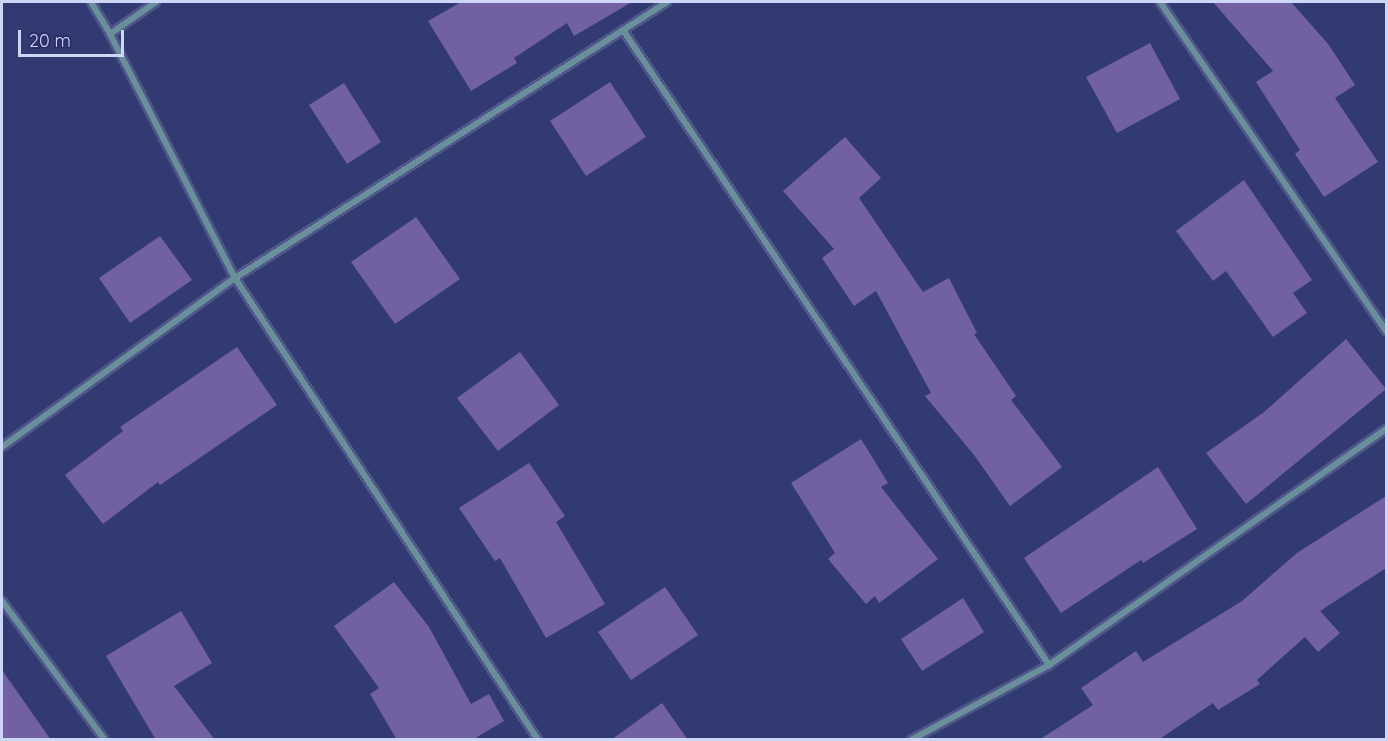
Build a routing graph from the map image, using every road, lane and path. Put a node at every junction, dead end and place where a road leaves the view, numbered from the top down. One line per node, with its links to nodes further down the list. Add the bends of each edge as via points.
1 (91, 2): 6 (street)
2 (156, 2): 6 (street)
3 (667, 2): 5 (street)
4 (1160, 2): 8 (street)
5 (623, 30): 7 (street); 12 (street)
6 (110, 34): 7 (street)
7 (236, 278): 10 (street); 14 (street)
8 (1386, 331)
9 (1386, 429): 12 (street)
10 (2, 447)
11 (2, 601): 13 (street)
12 (1049, 665): 15 (street)
13 (105, 740)
14 (538, 740)
15 (911, 740)

